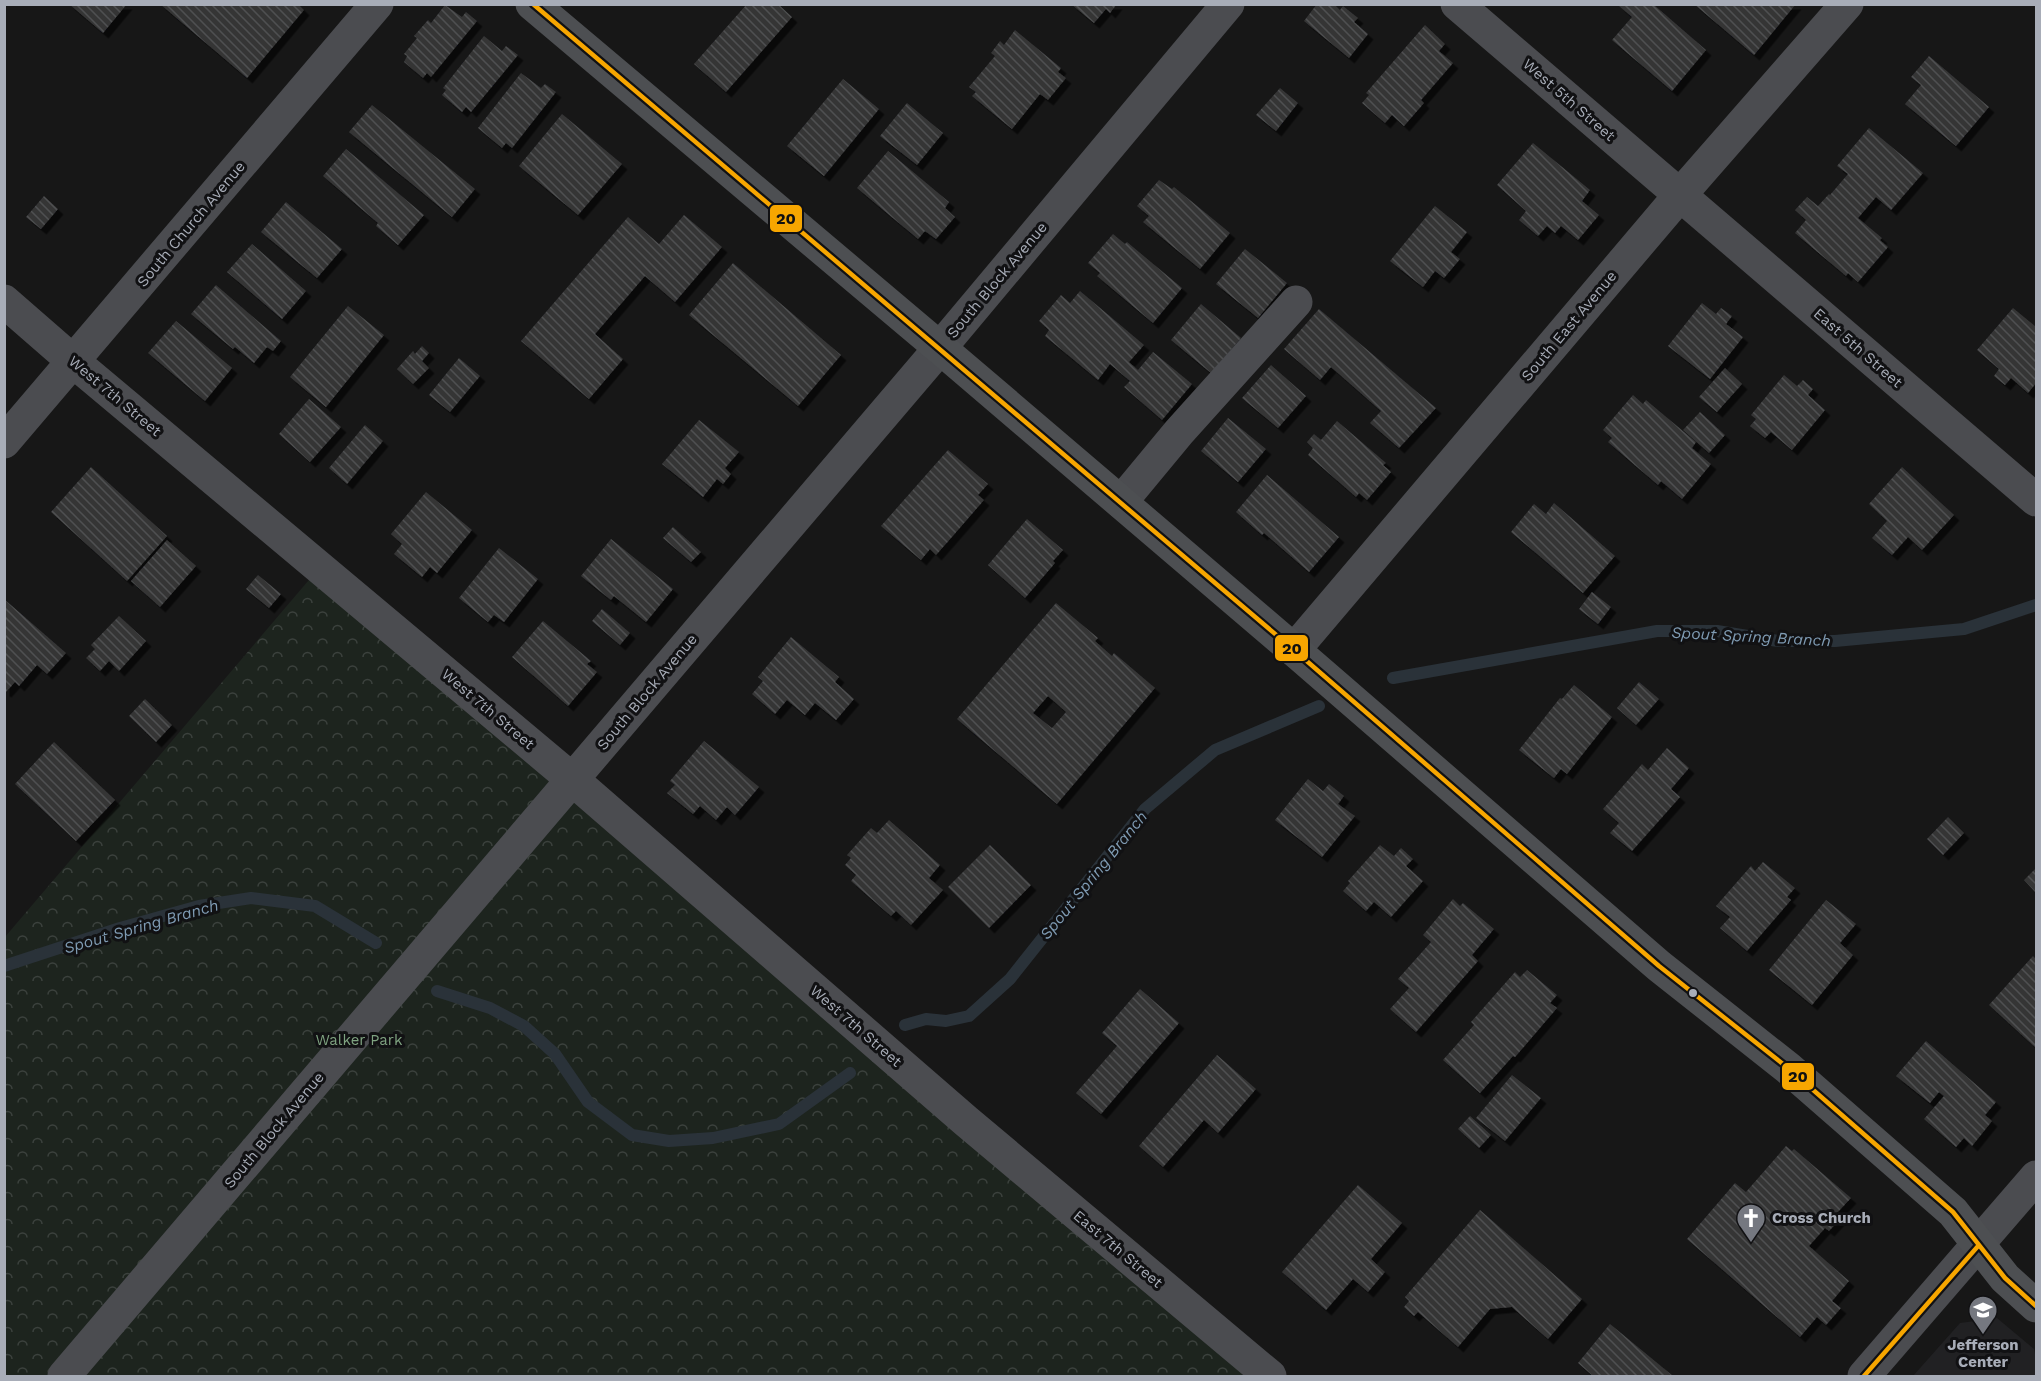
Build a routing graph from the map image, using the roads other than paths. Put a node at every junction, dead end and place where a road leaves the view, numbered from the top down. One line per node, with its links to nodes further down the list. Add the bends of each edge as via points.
1 (377, 4): 10 (street, South Church Avenue)
2 (531, 4): 9 (main road)
3 (1228, 4): 9 (street, South Block Avenue)
4 (1457, 4): 6 (street, West 5th Street)
5 (1847, 4): 6 (street, South East Avenue)
6 (1680, 195): 12 (street, East 5th Street); 14 (street, South East Avenue)
7 (4, 301): 10 (street, West 7th Street)
8 (1296, 302): 13 (street)
9 (940, 348): 13 (main road); 15 (street, South Block Avenue)
10 (74, 362): 11 (street, South Church Avenue); 15 (street, West 7th Street)
11 (4, 442)
12 (2037, 500)
13 (1121, 502): 14 (main road)
14 (1294, 650): 18 (main road, via 1659,966 1788,1068 1953,1212)
15 (573, 780): 16 (street, West 7th Street); 20 (street, South Block Avenue)
16 (966, 1121): 21 (street, East 7th Street)
17 (2037, 1177): 18 (street)
18 (1979, 1245): 19 (main road, via 2005,1278); 22 (street)
19 (2037, 1306)
20 (64, 1377)
21 (1269, 1377)
22 (1864, 1377)

